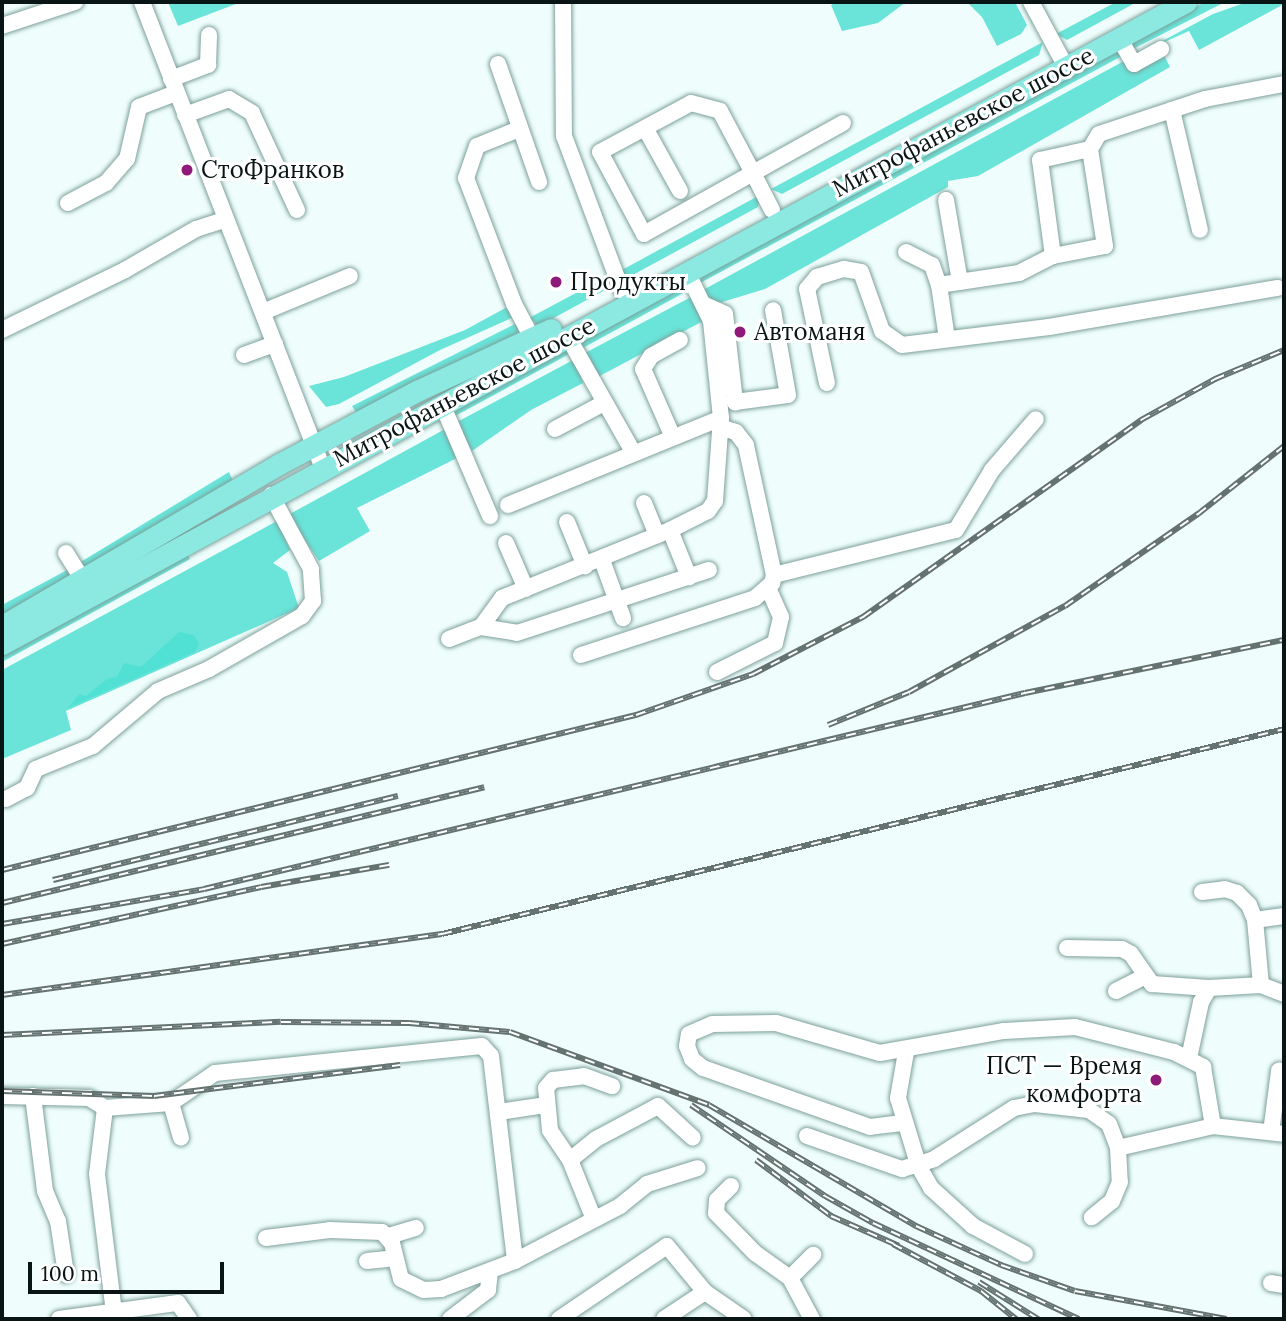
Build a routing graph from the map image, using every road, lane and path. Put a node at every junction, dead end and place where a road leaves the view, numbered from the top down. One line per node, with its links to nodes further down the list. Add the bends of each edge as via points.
1 (75, 2): 7 (street)
2 (142, 2): 14 (street)
3 (563, 2): 37 (street, via 564,136)
4 (1031, 2): 11 (street)
5 (1157, 2): 11 (main road, Митрофаньевское шоссе)
6 (1186, 2): 9 (main road, Митрофаньевское шоссе)
7 (2, 26)
8 (209, 35): 14 (street, via 208,65)
9 (1119, 38): 10 (street, via 1134,64); 11 (main road, Митрофаньевское шоссе)
10 (1161, 50)
11 (1062, 61): 27 (main road, Митрофаньевское шоссе); 32 (main road, Митрофаньевское шоссе)
12 (498, 64): 19 (street)
13 (1284, 84): 15 (street)
14 (174, 86): 16 (street); 25 (street, via 139,107 127,159 106,183)
15 (1172, 110): 20 (street, via 1099,134); 29 (street)
16 (185, 115): 26 (street, via 229,99 252,113); 28 (street)
17 (843, 123): 21 (street)
18 (645, 128): 21 (street, via 691,103 720,111); 21 (street, via 600,152 643,234); 23 (street)
19 (519, 129): 22 (street); 44 (street, via 477,146 466,178 514,304)
20 (1090, 149): 31 (street, via 1040,160); 31 (street, via 1105,246)
21 (753, 173): 27 (street)
22 (540, 182)
23 (680, 191)
24 (946, 200): 34 (street)
25 (68, 203)
26 (296, 210)
27 (772, 210): 37 (main road, Митрофаньевское шоссе)
28 (225, 220): 40 (street); 41 (street, via 196,229)
29 (1200, 230)
30 (906, 252): 35 (street, via 932,265)
31 (1053, 256): 34 (street, via 1019,273)
32 (687, 272): 38 (street); 42 (main road, Митрофаньевское шоссе)
33 (350, 276): 40 (street)
34 (960, 282): 35 (street)
35 (939, 285): 43 (street)
36 (1278, 288): 43 (street)
37 (622, 291): 44 (main road, Митрофаньевское шоссе)
38 (703, 304): 39 (street, via 725,314 735,402 788,396); 52 (street, via 711,321)
39 (773, 310)
40 (263, 312): 46 (street)
41 (2, 330)
42 (568, 337): 49 (main road, Митрофаньевское шоссе); 50 (street)
43 (947, 339): 48 (street, via 893,343 882,331 861,272 844,269 817,277 807,289)
44 (533, 340): 55 (main road, Митрофаньевское шоссе, via 419,390)
45 (680, 340): 54 (street, via 651,356 643,369)
46 (275, 344): 47 (street); 55 (street)
47 (244, 355)
48 (827, 383)
49 (442, 404): 57 (main road, Митрофаньевское шоссе); 61 (street)
50 (603, 404): 53 (street); 56 (street)
51 (1037, 419): 70 (street, via 992,470 956,530)
52 (720, 423): 54 (street); 63 (street, via 715,501 708,511); 70 (street, via 743,432)
53 (555, 429)
54 (672, 435): 56 (street)
55 (314, 446): 57 (street); 71 (main road, Митрофаньевское шоссе)
56 (633, 452): 60 (street)
57 (323, 468): 58 (main road, Митрофаньевское шоссе)
58 (271, 495): 78 (main road, Митрофаньевское шоссе); 81 (street, via 311,569 313,601 302,617 209,669 158,691 93,746 36,769 27,788)
59 (644, 503): 63 (street)
60 (508, 505)
61 (491, 516)
62 (567, 522): 67 (street)
63 (664, 533): 66 (street); 69 (street)
64 (506, 543): 72 (street)
65 (66, 553): 71 (street)
66 (602, 560): 67 (street); 73 (street)
67 (585, 566): 72 (street)
68 (709, 570): 69 (street)
69 (688, 577): 73 (street)
70 (771, 581): 79 (street, via 755,598); 80 (street, via 781,617 775,643)
71 (84, 582): 75 (main road, Митрофаньевское шоссе)
72 (526, 589): 76 (street, via 502,598)
73 (616, 597): 74 (street); 76 (street, via 517,633)
74 (623, 618)
75 (2, 626)
76 (481, 627): 77 (street)
77 (449, 639)
78 (2, 644)
79 (581, 655)
80 (716, 672)
81 (6, 799)
82 (1202, 892): 84 (street, via 1225,889 1237,893)
83 (1284, 916): 84 (street)
84 (1255, 920): 87 (street)
85 (1067, 948): 86 (street, via 1122,949 1132,954)
86 (1143, 976): 88 (street, via 1162,986); 89 (street)
87 (1261, 985): 88 (street); 90 (street)
88 (1209, 988): 92 (street, via 1200,1002)
89 (1116, 991)
90 (1284, 994)
91 (906, 1052): 92 (street, via 1003,1031 1076,1027); 101 (street, via 898,1098); 101 (street, via 880,1053 848,1046 776,1023 712,1024 690,1034 687,1046 703,1068 786,1100 870,1127)
92 (1189, 1058): 102 (street, via 1203,1067)
93 (1279, 1070): 103 (street)
94 (612, 1086): 98 (street, via 584,1076 553,1080 547,1083)
95 (2, 1096): 96 (street)
96 (33, 1096): 99 (street, via 89,1098); 123 (street, via 45,1191 58,1221)
97 (171, 1103): 99 (street); 100 (street, via 215,1073 472,1044 488,1049 491,1056); 105 (street)
98 (546, 1105): 100 (street); 108 (street, via 551,1130)
99 (105, 1108): 126 (street, via 97,1174)
100 (499, 1112): 121 (street)
101 (902, 1123): 109 (street)
102 (1213, 1126): 103 (street); 107 (street)
103 (1278, 1133)
104 (807, 1136): 109 (street, via 902,1169)
105 (181, 1138)
106 (693, 1138): 108 (street, via 659,1106 596,1139)
107 (1118, 1148): 109 (street, via 1109,1124 1089,1110 1035,1104 998,1116); 113 (street, via 1121,1182 1112,1201)
108 (570, 1160): 112 (street)
109 (919, 1167): 117 (street, via 931,1188 973,1226)
110 (698, 1168): 112 (street, via 647,1184 620,1206)
111 (730, 1186): 124 (street, via 717,1200 716,1213 755,1253)
112 (593, 1217): 121 (street)
113 (1092, 1217)
114 (416, 1228): 115 (street)
115 (389, 1236): 116 (street, via 330,1230); 119 (street)
116 (266, 1238)
117 (1025, 1254)
118 (813, 1255): 124 (street)
119 (394, 1258): 120 (street); 122 (street, via 401,1279 424,1290 441,1289)
120 (367, 1261)
121 (515, 1261): 122 (street)
122 (490, 1271): 129 (street, via 488,1290)
123 (66, 1274)
124 (790, 1278): 133 (street)
125 (705, 1292): 130 (street, via 667,1246); 131 (street); 132 (street)
126 (114, 1312): 127 (street); 128 (street, via 178,1303)
127 (59, 1319)
128 (189, 1319)
129 (450, 1319)
130 (559, 1319)
131 (664, 1319)
132 (744, 1319)
133 (812, 1319)

